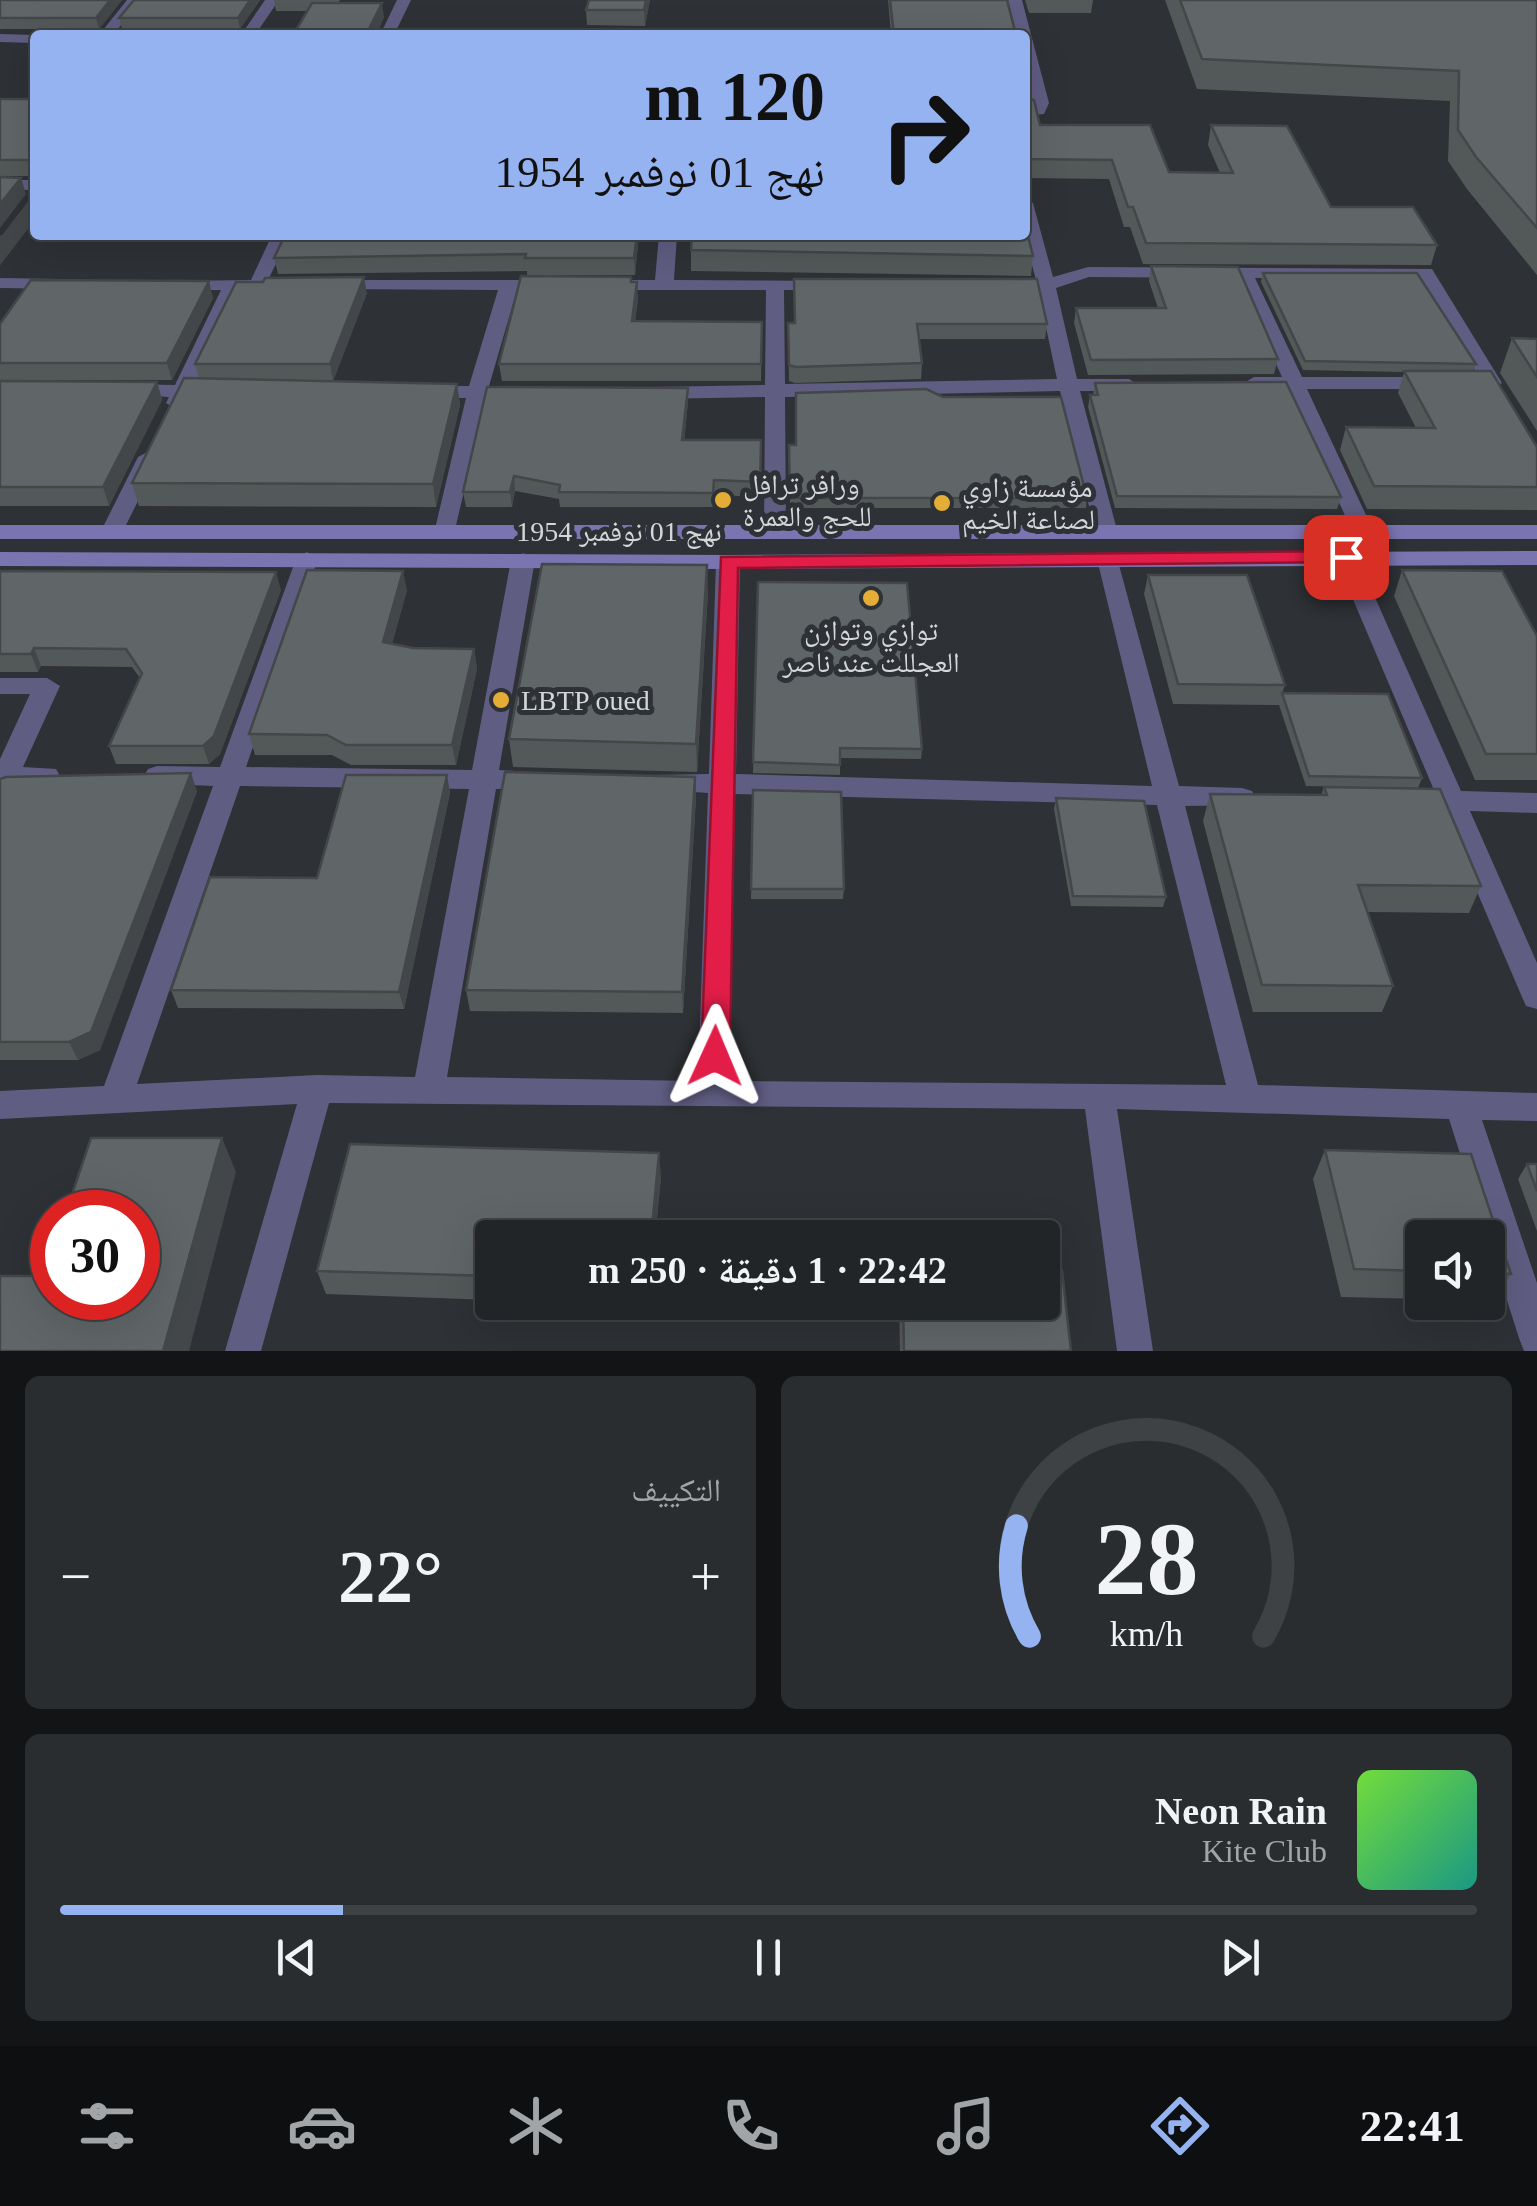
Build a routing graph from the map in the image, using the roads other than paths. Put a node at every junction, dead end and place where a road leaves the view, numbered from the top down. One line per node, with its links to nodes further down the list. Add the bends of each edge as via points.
1 (134, 0): 5 (street)
2 (272, 0): 6 (street)
3 (404, 0): 7 (street)
4 (1015, 0): 8 (street)
5 (110, 30)
6 (251, 30)
7 (389, 30)
8 (1023, 30)
9 (0, 38): 10 (street)
10 (30, 39)
11 (1030, 56): 12 (street, via 1042,103)
12 (1032, 111)
13 (0, 185): 14 (street)
14 (30, 185)
15 (1030, 223): 29 (street)
16 (280, 240): 23 (street, via 266,285)
17 (668, 240): 25 (street)
18 (1243, 271): 29 (street, via 1088,272); 31 (street); 31 (street, via 1426,273 1480,386)
19 (9, 284): 20 (street); 30 (street)
20 (81, 284)
21 (509, 284): 24 (street); 25 (street); 39 (street)
22 (157, 285): 23 (street)
23 (233, 285): 36 (street)
24 (315, 285)
25 (664, 285): 26 (street)
26 (776, 285): 27 (street); 42 (street)
27 (853, 285)
28 (988, 285): 29 (street)
29 (1046, 285): 34 (street)
30 (0, 307)
31 (1297, 383): 33 (street); 43 (street)
32 (1144, 384): 34 (street)
33 (1240, 384)
34 (1068, 385): 42 (street); 49 (street)
35 (110, 390): 36 (street)
36 (182, 390): 37 (street); 47 (street)
37 (242, 391)
38 (398, 392): 39 (street)
39 (477, 392): 40 (street); 48 (street)
40 (537, 392)
41 (636, 393): 42 (street)
42 (776, 394): 45 (street)
43 (1362, 530): 46 (main road, نهج 01 نوفمبر 1954); 49 (main road, نهج 01 نوفمبر 1954)
44 (0, 532): 47 (main road, نهج 01 نوفمبر 1954)
45 (776, 532): 48 (main road, نهج 01 نوفمبر 1954); 49 (main road, نهج 01 نوفمبر 1954)
46 (1537, 532)
47 (110, 533): 48 (main road, نهج 01 نوفمبر 1954)
48 (445, 534)
49 (1107, 545): 50 (main road, نهج 01 نوفمبر 1954); 55 (main road, نهج 01 نوفمبر 1954); 65 (street)
50 (1346, 557): 52 (main road, نهج 01 نوفمبر 1954); 68 (street)
51 (0, 558): 53 (main road, نهج 01 نوفمبر 1954)
52 (1537, 558)
53 (307, 559): 54 (main road, نهج 01 نوفمبر 1954); 57 (street)
54 (523, 560): 55 (main road, نهج 01 نوفمبر 1954); 60 (street)
55 (728, 562): 64 (street)
56 (0, 686): 62 (street, via 47,686)
57 (232, 775): 59 (street); 60 (street); 75 (street)
58 (81, 776): 62 (street)
59 (138, 776)
60 (486, 778): 61 (street); 72 (street)
61 (565, 780)
62 (3, 782)
63 (643, 782): 64 (street)
64 (722, 783): 65 (street); 73 (street)
65 (1169, 798): 66 (street); 76 (street)
66 (1263, 798)
67 (1377, 799): 68 (street)
68 (1452, 800): 69 (street); 70 (street)
69 (1537, 803)
70 (1537, 997)
71 (317, 1089): 72 (street); 75 (street); 81 (street)
72 (428, 1092): 73 (street)
73 (714, 1095): 74 (street)
74 (1099, 1095): 76 (street); 82 (street)
75 (115, 1100): 77 (street)
76 (1246, 1100): 78 (street)
77 (0, 1106)
78 (1462, 1107): 79 (street); 80 (street)
79 (1537, 1107)
80 (1537, 1338)
81 (243, 1351)
82 (1136, 1351)

